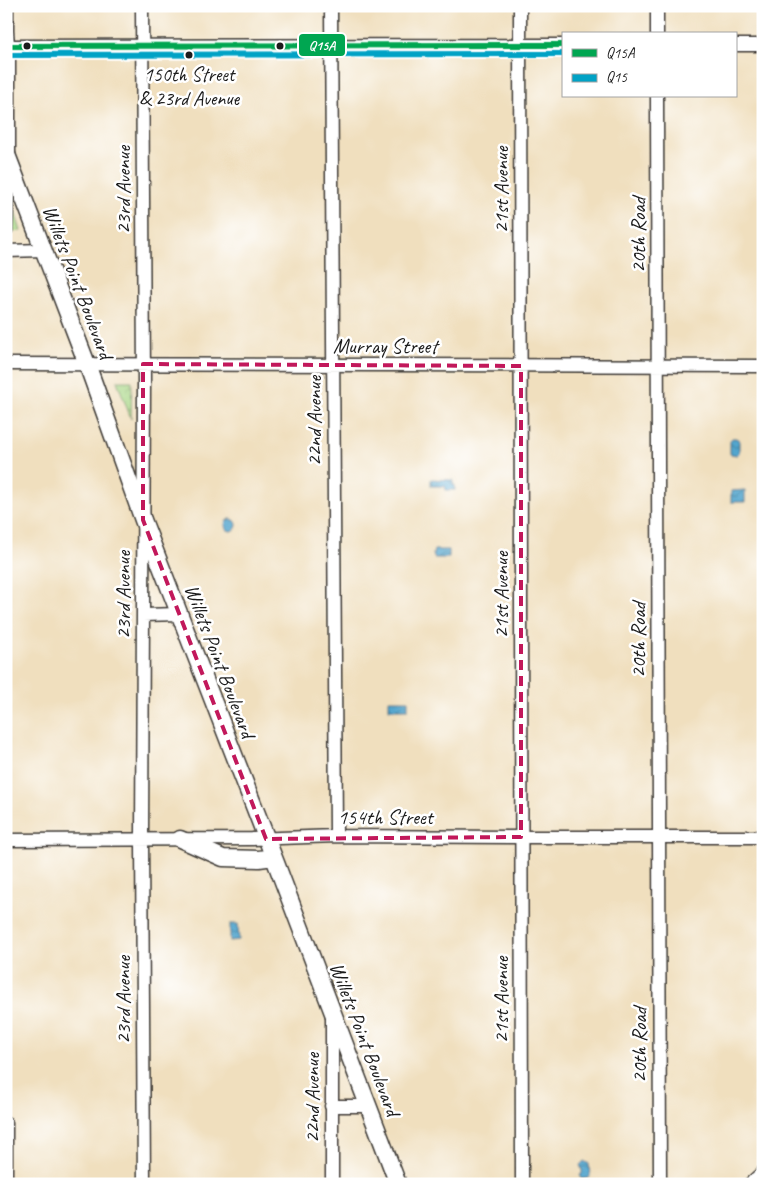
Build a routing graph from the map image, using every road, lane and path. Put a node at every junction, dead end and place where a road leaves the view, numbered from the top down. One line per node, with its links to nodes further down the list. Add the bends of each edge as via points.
1 (6, 6): 11 (street)
2 (142, 6): 12 (street, 23rd Avenue)
3 (331, 6): 13 (street, 22nd Avenue)
4 (520, 6): 7 (street, 21st Avenue)
5 (657, 6): 6 (street)
6 (657, 32)
7 (520, 45): 8 (street); 13 (street); 23 (street, 21st Avenue)
8 (562, 45)
9 (736, 45): 10 (street)
10 (763, 45)
11 (7, 46): 12 (street); 15 (street)
12 (142, 46): 13 (street); 21 (street, 23rd Avenue)
13 (331, 46): 22 (street, 22nd Avenue)
14 (657, 98): 24 (street, 20th Road)
15 (8, 155): 16 (street); 17 (street, Willets Point Boulevard)
16 (6, 230)
17 (44, 250): 18 (street); 20 (street, Willets Point Boulevard)
18 (6, 251)
19 (6, 364): 20 (street, Murray Street)
20 (87, 364): 21 (street, Murray Street); 26 (street, Willets Point Boulevard)
21 (143, 364): 22 (street, Murray Street); 26 (street, 23rd Avenue)
22 (334, 366): 23 (street, Murray Street); 29 (street, 22nd Avenue)
23 (521, 366): 24 (street, Murray Street); 30 (street, 21st Avenue)
24 (658, 366): 25 (street, Murray Street); 31 (street, 20th Road)
25 (763, 366)
26 (143, 520): 27 (street, Willets Point Boulevard); 28 (street, 23rd Avenue)
27 (180, 614): 28 (street); 35 (street, Willets Point Boulevard)
28 (143, 615): 33 (street, 23rd Avenue)
29 (336, 836): 30 (street, 154th Street); 35 (street, 154th Street)
30 (521, 837): 31 (street, 154th Street); 47 (street, 21st Avenue)
31 (658, 837): 32 (street, 154th Street); 48 (street, 20th Road)
32 (763, 837)
33 (142, 839): 34 (street, 154th Street); 36 (street, 154th Street); 44 (street, 23rd Avenue)
34 (180, 839): 35 (street, 154th Street); 37 (street, via 223,858)
35 (266, 839): 37 (street, Willets Point Boulevard)
36 (6, 840)
37 (273, 857): 38 (street, Willets Point Boulevard)
38 (332, 1012): 39 (street, 22nd Avenue); 40 (street, Willets Point Boulevard)
39 (331, 1106): 40 (street); 45 (street, 22nd Avenue)
40 (368, 1106): 46 (street, Willets Point Boulevard)
41 (6, 1123): 43 (street)
42 (763, 1172): 49 (street)
43 (6, 1184)
44 (144, 1184)
45 (332, 1184)
46 (398, 1184)
47 (522, 1184)
48 (660, 1184)
49 (750, 1184)

